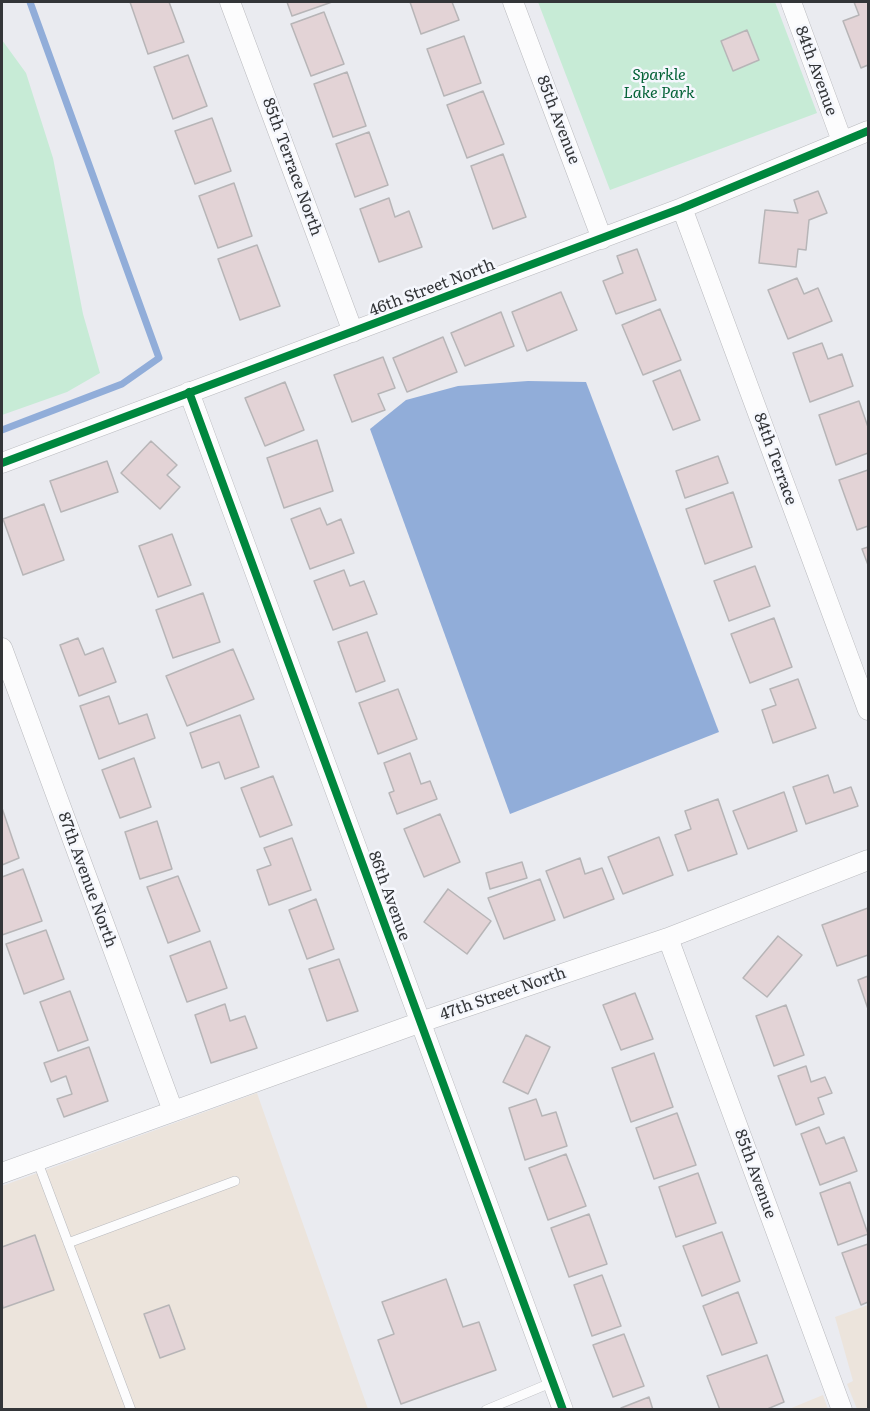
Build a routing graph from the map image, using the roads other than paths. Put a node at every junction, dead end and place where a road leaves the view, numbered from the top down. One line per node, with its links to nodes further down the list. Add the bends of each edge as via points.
1 (230, 2): 8 (street, 85th Terrace North)
2 (513, 2): 7 (street, 85th Avenue)
3 (790, 2): 5 (street, 84th Avenue)
4 (868, 131): 5 (street, 46th Street North)
5 (842, 141): 6 (street, 46th Street North)
6 (682, 208): 7 (street, 46th Street North); 12 (street, 84th Terrace)
7 (602, 239): 8 (street, 46th Street North)
8 (353, 332): 9 (street, 46th Street North)
9 (189, 392): 10 (street, 46th Street North); 15 (street, 86th Avenue)
10 (2, 463)
11 (2, 648): 16 (street, 87th Avenue North)
12 (868, 710)
13 (868, 860): 14 (street, 47th Street North)
14 (668, 939): 15 (street, 47th Street North); 25 (street, 85th Avenue)
15 (421, 1022): 16 (street, 47th Street North); 21 (street, 86th Avenue)
16 (172, 1111): 17 (street, 47th Street North)
17 (37, 1160): 18 (street, 47th Street North); 20 (lane)
18 (2, 1173)
19 (235, 1181): 20 (lane)
20 (68, 1243): 22 (lane)
21 (553, 1382): 23 (lane); 24 (street, 86th Avenue)
22 (131, 1410)
23 (486, 1410)
24 (563, 1410)
25 (842, 1410)

